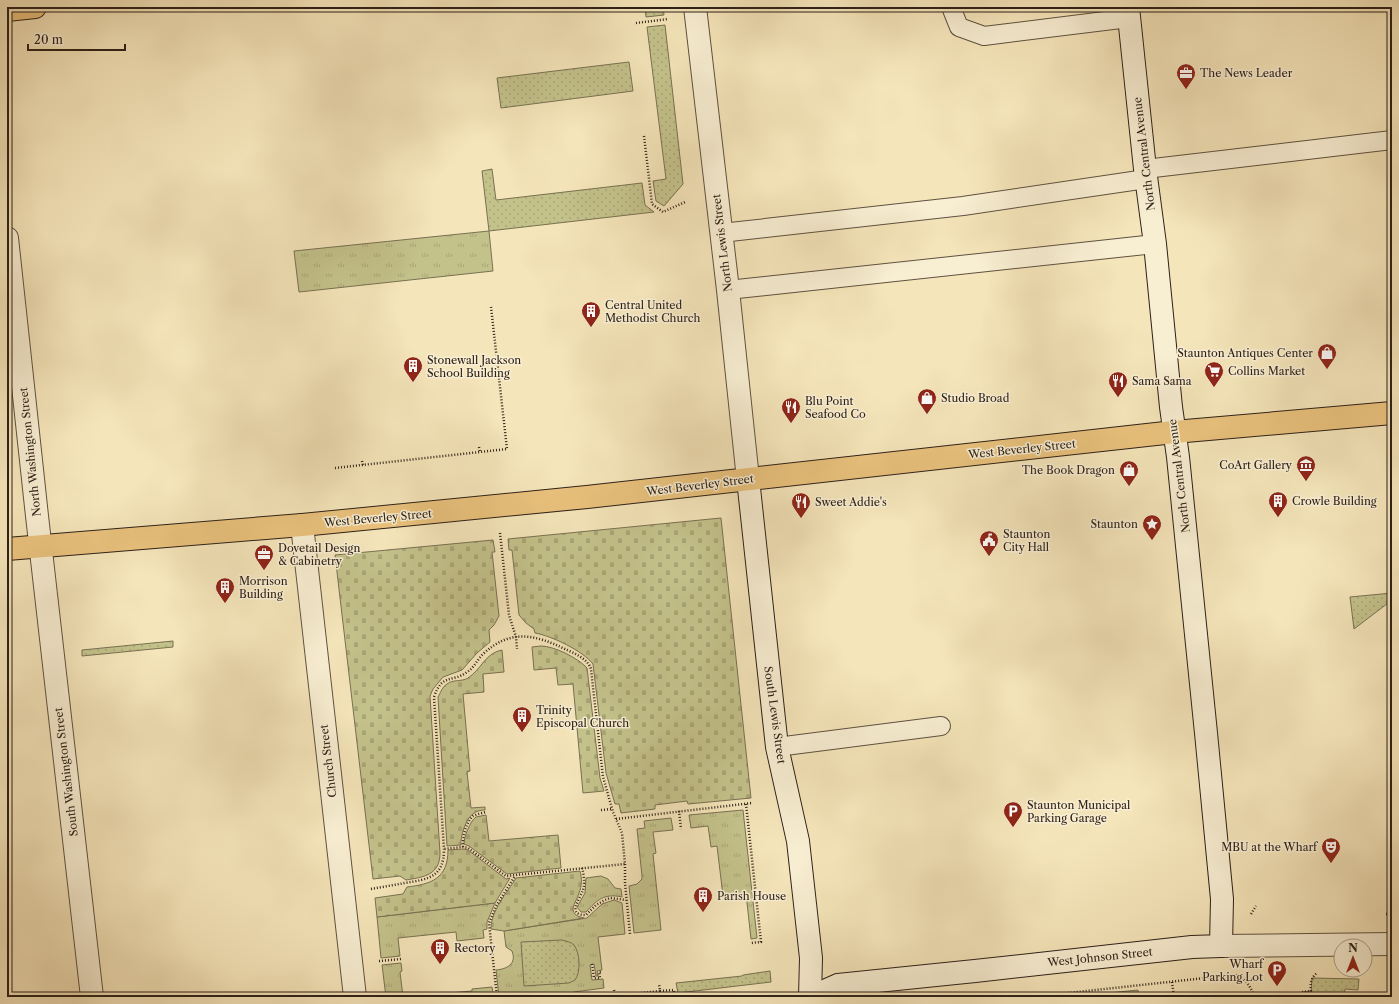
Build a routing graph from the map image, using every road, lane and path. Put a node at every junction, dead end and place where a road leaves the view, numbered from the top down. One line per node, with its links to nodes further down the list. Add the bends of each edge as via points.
1 (35, 7): 4 (main road)
2 (694, 7): 12 (street, North Lewis Street)
3 (952, 7): 5 (lane, via 959,27 984,36)
4 (7, 10)
5 (1129, 13): 10 (street, North Central Avenue)
6 (670, 19): 7 (path)
7 (636, 23)
8 (644, 136): 11 (path, via 652,204 663,212)
9 (1392, 140): 10 (lane)
10 (1146, 174): 12 (lane, via 963,206); 14 (street, North Central Avenue)
11 (685, 202)
12 (721, 233): 15 (street, North Lewis Street)
13 (7, 238): 27 (street, North Washington Street)
14 (1155, 244): 15 (lane); 18 (street, North Central Avenue)
15 (728, 290): 24 (street, North Lewis Street)
16 (491, 307): 20 (path, via 508,448)
17 (1392, 413): 18 (main road, West Beverley Street)
18 (1174, 432): 24 (main road, West Beverley Street); 53 (street, North Central Avenue, via 1218,851 1222,899)
19 (480, 448): 20 (path)
20 (480, 452): 22 (path)
21 (362, 461): 22 (path)
22 (363, 465): 23 (path)
23 (335, 468)
24 (748, 479): 25 (main road, West Beverley Street, via 595,497); 32 (street, South Lewis Street)
25 (302, 525): 27 (main road, West Beverley Street); 69 (street, Church Street)
26 (500, 532): 29 (path, via 509,615)
27 (40, 546): 28 (main road, West Beverley Street); 68 (street, South Washington Street)
28 (7, 549)
29 (516, 637): 30 (path); 35 (path, via 544,639 578,655 590,666 603,777); 42 (path, via 494,645 467,673 443,682 435,694)
30 (517, 649)
31 (941, 726): 32 (lane)
32 (777, 747): 74 (street, South Lewis Street, via 798,841 811,958)
33 (752, 803): 34 (path)
34 (746, 804): 37 (path); 51 (path, via 761,942)
35 (612, 809): 36 (path); 39 (path)
36 (601, 810)
37 (679, 811): 39 (path); 40 (path)
38 (486, 812): 41 (path, via 472,817 462,838)
39 (616, 819): 43 (path, via 622,833)
40 (681, 829)
41 (463, 847): 42 (path); 45 (path, via 506,876)
42 (444, 849): 46 (path, via 442,866 432,877)
43 (625, 864): 44 (path); 47 (path)
44 (582, 868): 45 (path); 47 (path, via 583,886 575,906 579,914 586,915 598,904 610,898)
45 (516, 875): 70 (path, via 496,906 489,924)
46 (368, 889)
47 (626, 900): 50 (path)
48 (1256, 906): 49 (path)
49 (1250, 914)
50 (630, 934)
51 (751, 943)
52 (1392, 944): 53 (street, West Johnson Street)
53 (1221, 946): 74 (street, West Johnson Street, via 838,985)
54 (401, 959): 55 (path)
55 (377, 962)
56 (592, 964): 58 (path, via 594,978 600,978 599,972)
57 (1322, 971): 66 (path, via 1312,978 1311,991)
58 (602, 972)
59 (1234, 975): 78 (path, via 1245,980)
60 (1227, 976): 61 (path)
61 (1172, 982): 65 (path); 77 (path)
62 (659, 984): 64 (path)
63 (614, 990): 71 (path)
64 (660, 991): 72 (path, via 632,994); 73 (path, via 674,990)
65 (1075, 992): 75 (path); 76 (path)
66 (1302, 992)
67 (1266, 996): 79 (path)
68 (92, 997)
69 (355, 997)
70 (497, 997)
71 (615, 997)
72 (632, 997)
73 (675, 997)
74 (810, 997)
75 (1032, 997)
76 (1076, 997)
77 (1174, 997)
78 (1254, 997)
79 (1259, 997)

